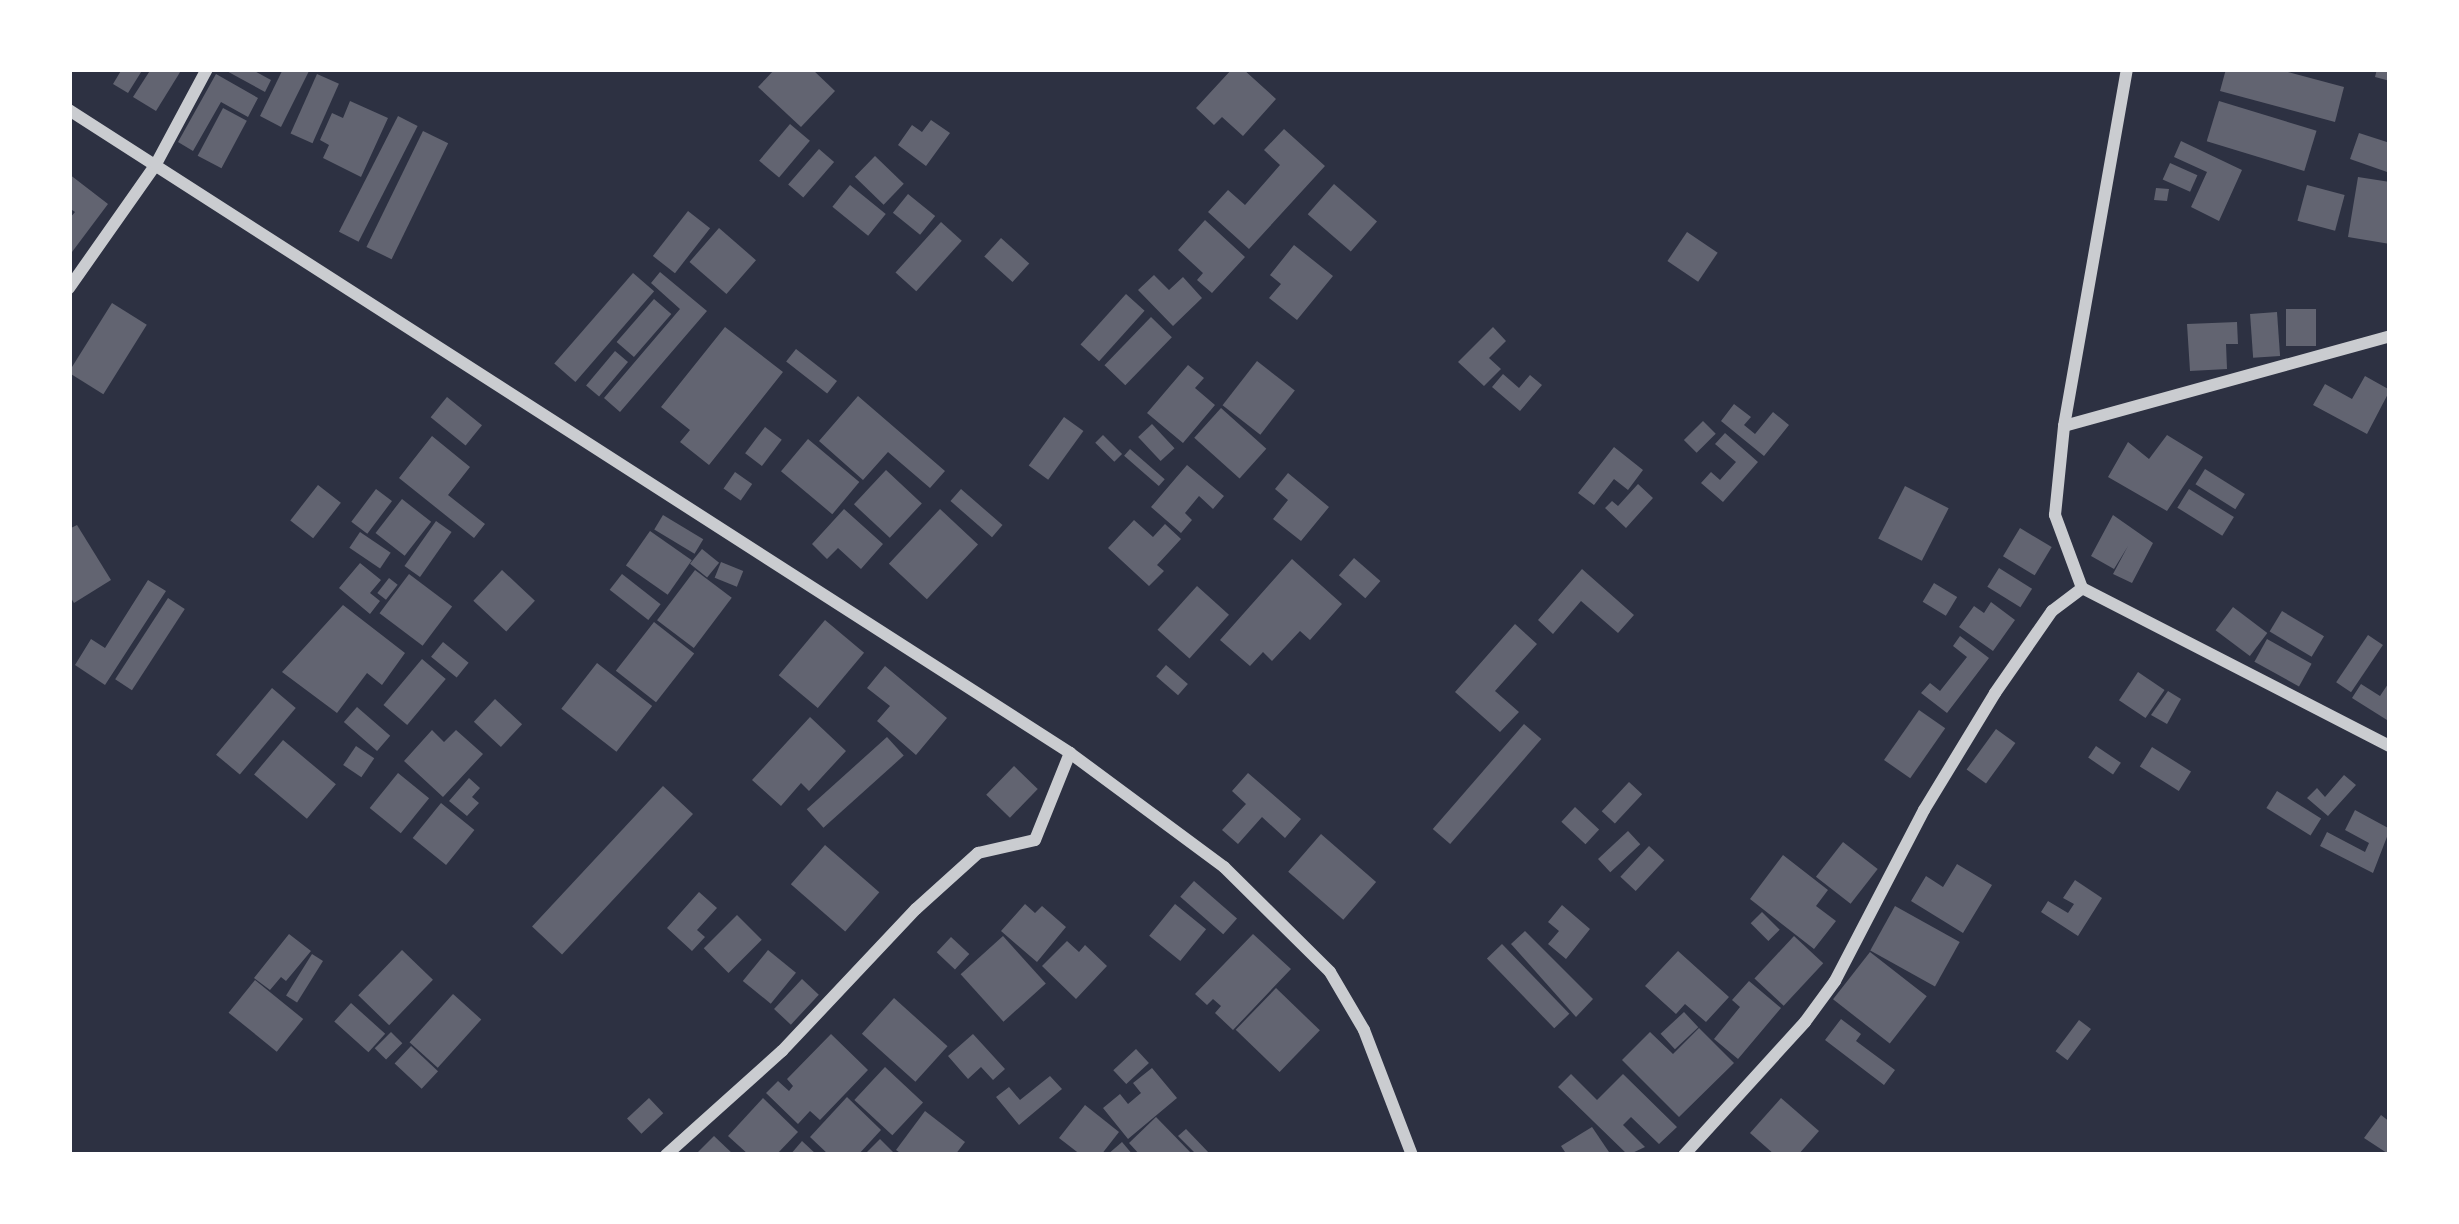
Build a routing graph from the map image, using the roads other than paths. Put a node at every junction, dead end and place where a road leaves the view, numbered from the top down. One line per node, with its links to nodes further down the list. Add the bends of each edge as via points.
1 (207, 69): 4 (street)
2 (2127, 69): 7 (street)
3 (69, 110): 4 (street)
4 (156, 164): 5 (street); 10 (street)
5 (69, 288)
6 (2390, 336): 7 (street)
7 (2064, 426): 8 (street, via 2055,515)
8 (2082, 588): 9 (street); 13 (street, via 2052,611 1995,694 1834,981)
9 (2390, 746)
10 (1070, 753): 11 (street, via 1035,841 978,853); 12 (street, via 1224,867 1330,972 1364,1030)
11 (666, 1155)
12 (1412, 1155)
13 (1684, 1155)

